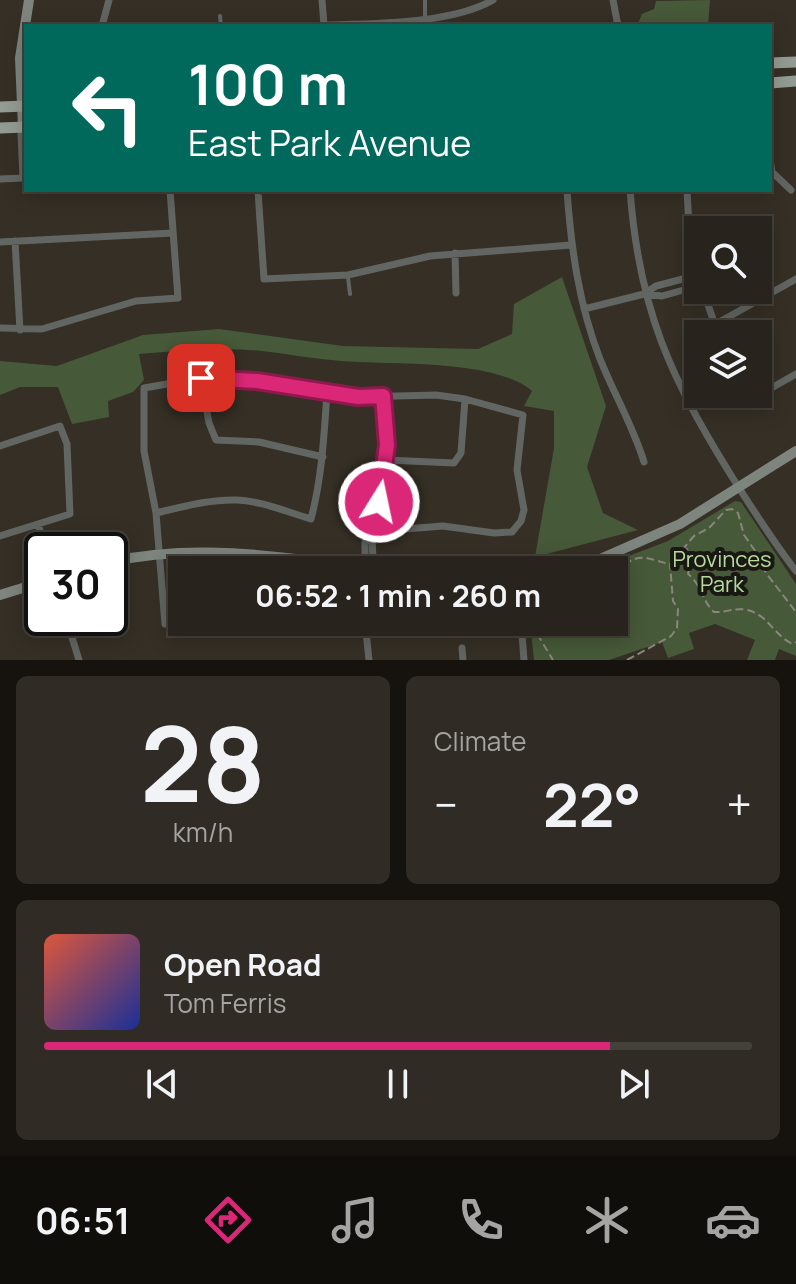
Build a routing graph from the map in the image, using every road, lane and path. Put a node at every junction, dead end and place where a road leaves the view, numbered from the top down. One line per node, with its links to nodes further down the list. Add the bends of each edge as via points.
1 (29, 0): 9 (street)
2 (109, 0): 10 (street)
3 (322, 0): 12 (street)
4 (425, 0): 8 (lane)
5 (493, 0): 8 (street)
6 (613, 0): 14 (street)
7 (220, 16): 11 (lane)
8 (425, 19): 13 (street)
9 (24, 24)
10 (103, 24)
11 (221, 24)
12 (324, 24)
13 (341, 24)
14 (618, 24)
15 (24, 27): 20 (street)
16 (796, 62): 17 (main road)
17 (772, 63)
18 (796, 81): 19 (main road)
19 (772, 83)
20 (24, 106): 21 (main road)
21 (0, 107)
22 (0, 128): 23 (main road)
23 (24, 129)
24 (24, 130): 26 (street)
25 (772, 172): 28 (street)
26 (24, 178): 27 (street)
27 (0, 179)
28 (791, 190)
29 (170, 192): 35 (street)
30 (258, 192): 40 (street, via 264,279)
31 (567, 192): 38 (street)
32 (630, 192): 46 (street)
33 (687, 192): 34 (street)
34 (688, 216)
35 (173, 233): 36 (street); 50 (street, via 178,298 136,301 53,327)
36 (15, 241): 37 (street); 50 (street)
37 (0, 242)
38 (571, 245): 39 (street); 47 (street)
39 (455, 253): 40 (street); 44 (street)
40 (348, 275): 45 (lane)
41 (684, 279): 46 (street)
42 (796, 279): 48 (street)
43 (684, 290): 46 (street)
44 (456, 293)
45 (350, 294)
46 (644, 294): 47 (street); 62 (street, via 674,376)
47 (584, 309): 61 (street)
48 (723, 320)
49 (0, 328): 50 (street)
50 (20, 330)
51 (796, 374): 53 (street)
52 (201, 378): 54 (street); 59 (street, via 216,440 259,442); 65 (street, via 144,388 144,451)
53 (772, 386)
54 (327, 393): 55 (street); 59 (street)
55 (383, 396): 56 (street); 60 (street)
56 (465, 399): 60 (street, via 461,453 454,463); 66 (street, via 523,415 517,470 521,521 512,532 494,533 443,526 405,529)
57 (0, 446): 67 (street, via 60,426 67,444 70,514)
58 (796, 451): 62 (street)
59 (323, 457): 65 (street, via 311,519 240,500)
60 (386, 460): 66 (street)
61 (644, 462)
62 (739, 487): 63 (street); 74 (street, via 680,524)
63 (747, 500): 64 (path); 78 (street)
64 (732, 509): 70 (path); 81 (path, via 766,573)
65 (156, 513): 71 (street)
66 (375, 522): 73 (street)
67 (38, 524): 68 (street); 69 (street)
68 (40, 532)
69 (0, 536)
70 (685, 548): 77 (path); 87 (path, via 692,559 688,574 714,612 753,612 782,639)
71 (159, 555): 72 (street); 75 (street); 82 (street)
72 (269, 556)
73 (365, 556)
74 (607, 556)
75 (128, 559)
76 (628, 562): 77 (path, via 643,556)
77 (670, 564): 94 (path, via 677,628)
78 (796, 571)
79 (24, 588): 80 (street)
80 (0, 595)
81 (796, 612)
82 (165, 624)
83 (72, 636): 89 (street)
84 (366, 636): 90 (street)
85 (522, 636): 92 (street)
86 (539, 636): 93 (path)
87 (796, 642)
88 (462, 648): 91 (street)
89 (79, 660)
90 (369, 660)
91 (463, 660)
92 (524, 660)
93 (553, 660)
94 (627, 660)

